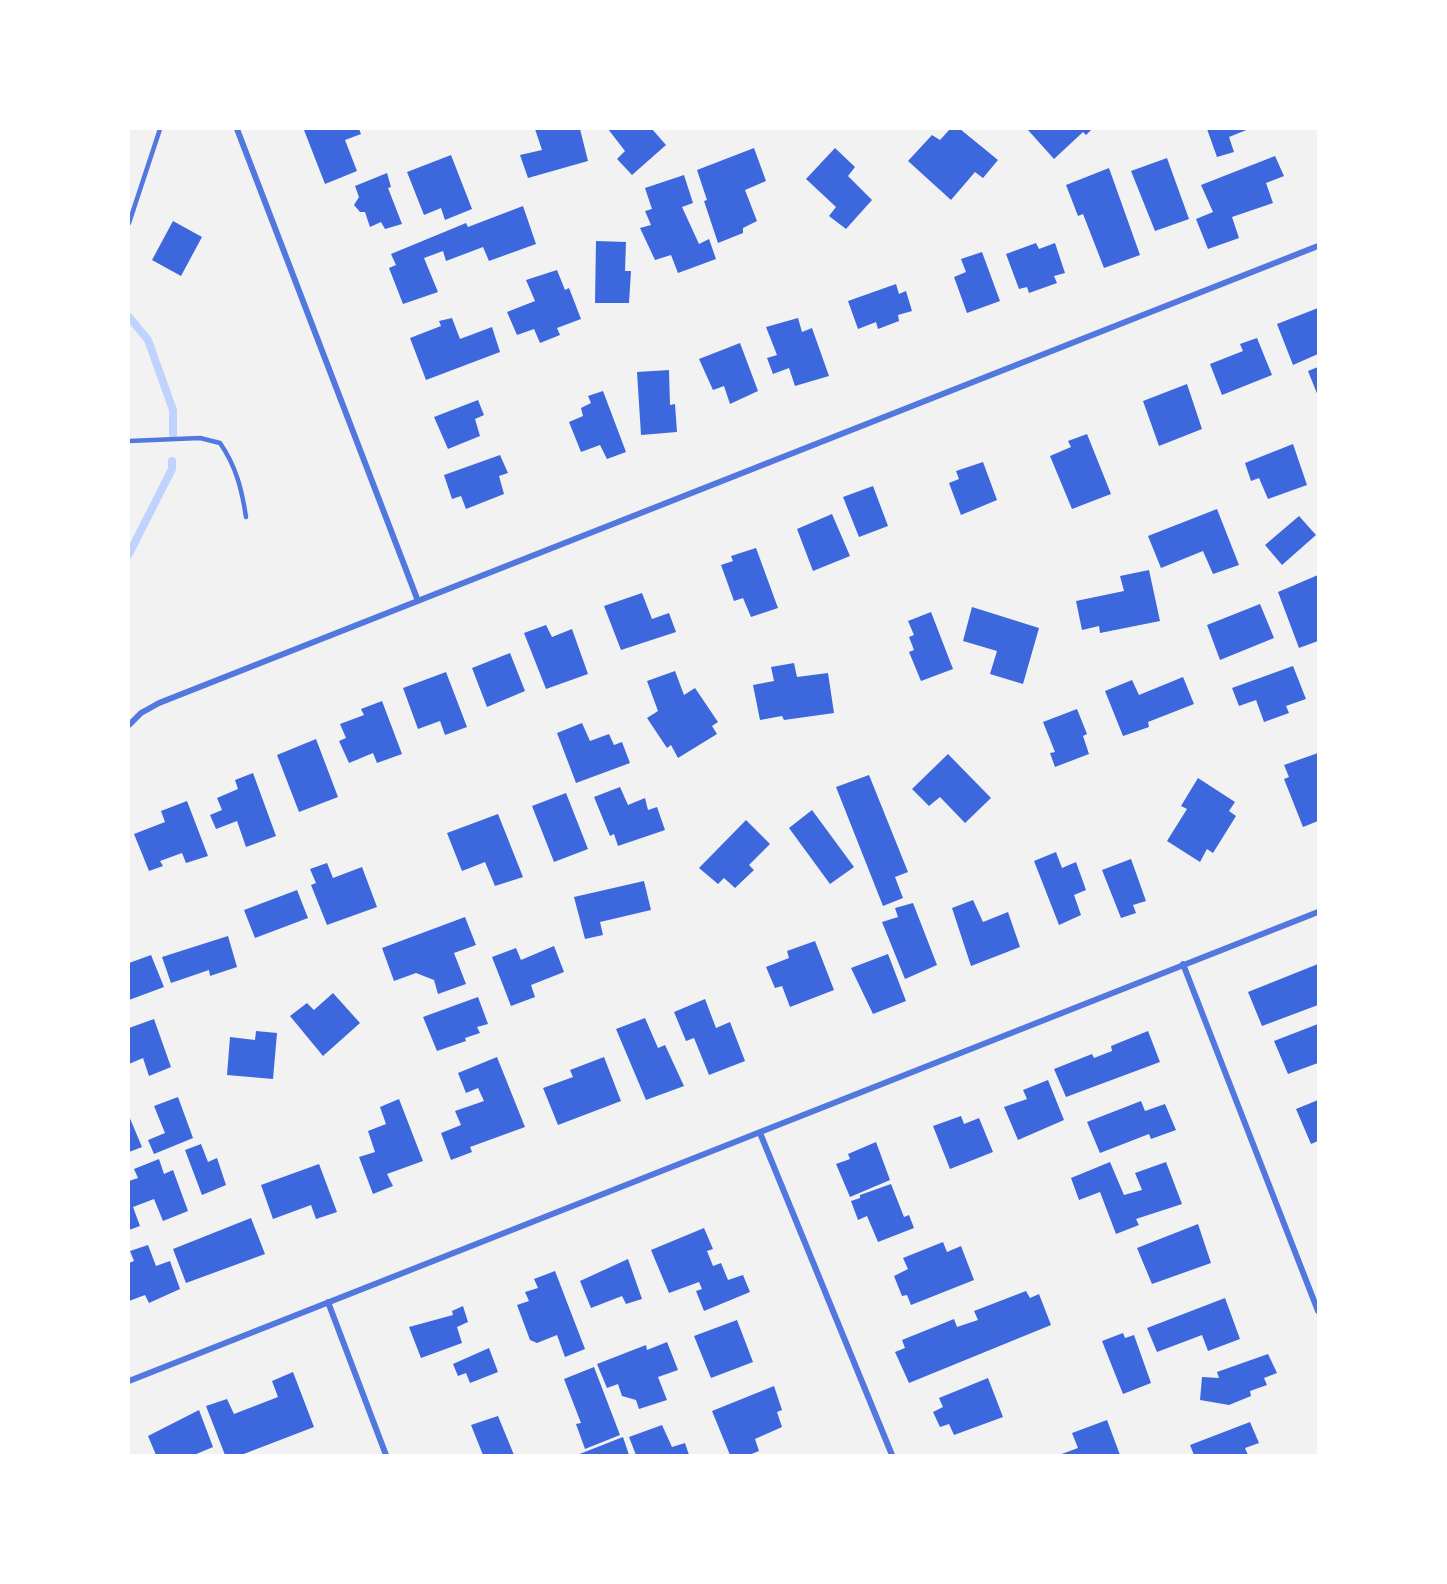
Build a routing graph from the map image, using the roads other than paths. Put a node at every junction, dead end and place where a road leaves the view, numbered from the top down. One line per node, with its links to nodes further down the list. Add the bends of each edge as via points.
1 (160, 129): 3 (lane)
2 (237, 129): 7 (street)
3 (129, 223)
4 (1318, 246): 7 (street)
5 (129, 441): 6 (lane, via 200,438 220,443 231,459 243,491)
6 (246, 517)
7 (418, 602): 8 (street, via 159,703)
8 (129, 725)
9 (1318, 912): 10 (street)
10 (1183, 964): 11 (street); 13 (street)
11 (760, 1133): 12 (street); 16 (street)
12 (328, 1302): 14 (street); 15 (street)
13 (1318, 1311)
14 (129, 1381)
15 (386, 1455)
16 (892, 1455)

